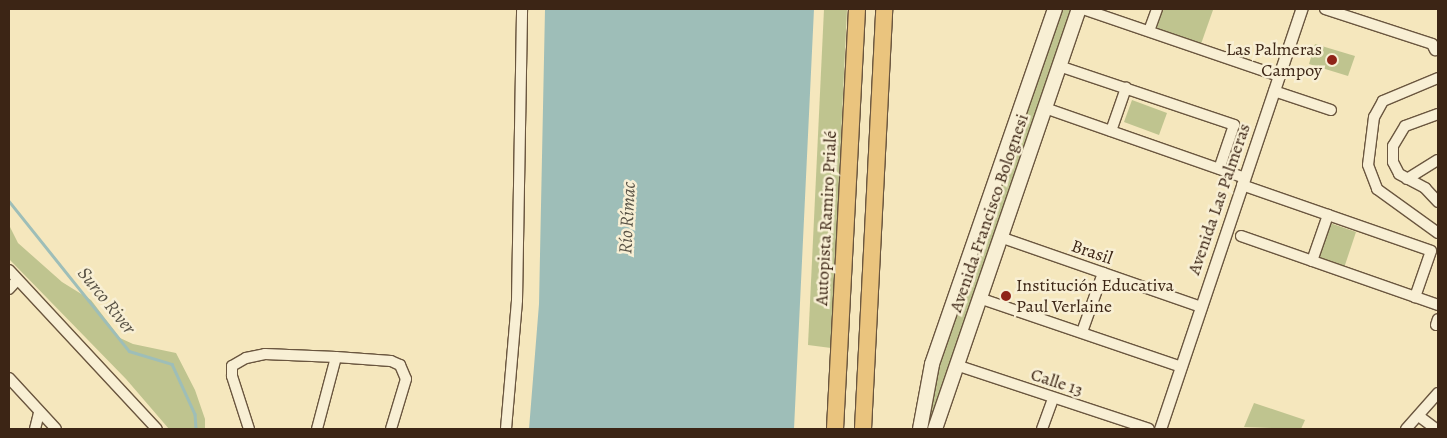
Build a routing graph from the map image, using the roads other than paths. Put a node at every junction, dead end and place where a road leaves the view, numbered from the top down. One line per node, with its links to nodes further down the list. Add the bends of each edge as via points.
1 (522, 9): 54 (street, via 517,300)
2 (857, 9): 55 (highway, Autopista Ramiro Prialé)
3 (884, 9): 56 (highway)
4 (1055, 9): 57 (main road, Avenida Francisco Bolognesi, via 932,364)
5 (1079, 9): 12 (main road, Avenida Francisco Bolognesi)
6 (1084, 9): 10 (street)
7 (1157, 9): 10 (street)
8 (1301, 9): 13 (street, Avenida Las Palmeras)
9 (1325, 9): 11 (street, via 1432,44)
10 (1150, 31): 13 (street)
11 (1435, 50)
12 (1060, 66): 15 (street); 17 (main road, Avenida Francisco Bolognesi)
13 (1279, 76): 16 (street, Avenida Las Palmeras)
14 (1438, 78): 27 (street, via 1383,101 1374,117 1368,164 1377,189)
15 (1126, 88): 20 (street); 22 (street, via 1234,124)
16 (1274, 91): 18 (street); 24 (street, Avenida Las Palmeras)
17 (1045, 108): 20 (street); 29 (main road, Avenida Francisco Bolognesi)
18 (1331, 110)
19 (1438, 114): 23 (street, via 1405,126 1398,134 1393,146 1393,162 1399,174)
20 (1110, 131): 22 (street)
21 (1438, 160): 23 (street)
22 (1218, 169): 24 (street)
23 (1407, 178): 25 (street, via 1425,188)
24 (1244, 182): 26 (street); 38 (street, Avenida Las Palmeras)
25 (1438, 202)
26 (1328, 215): 30 (street); 35 (street, via 1432,251)
27 (1438, 233)
28 (1241, 236): 30 (street)
29 (1000, 237): 32 (street, Brasil); 36 (main road, Avenida Francisco Bolognesi)
30 (1312, 261): 35 (street)
31 (9, 270): 33 (street)
32 (1103, 273): 38 (street, Brasil); 39 (street)
33 (17, 280): 34 (street); 50 (street)
34 (9, 289)
35 (1415, 297): 37 (street)
36 (979, 298): 39 (street); 41 (main road, Avenida Francisco Bolognesi)
37 (1438, 305)
38 (1201, 307): 42 (street, Avenida Las Palmeras)
39 (1082, 332): 42 (street)
40 (336, 357): 51 (street, via 265,354 235,363 232,376); 52 (street); 53 (street, via 391,362 404,370 406,379)
41 (956, 365): 45 (street, Calle 13); 58 (main road, Avenida Francisco Bolognesi)
42 (1182, 367): 61 (street, Avenida Las Palmeras)
43 (9, 378): 46 (street)
44 (1438, 393): 47 (street)
45 (1053, 398): 59 (street); 60 (street, Calle 13)
46 (39, 413): 48 (street); 49 (street)
47 (1420, 417): 62 (street); 63 (street)
48 (35, 429)
49 (56, 429)
50 (157, 429)
51 (249, 429)
52 (316, 429)
53 (391, 429)
54 (506, 429)
55 (835, 429)
56 (863, 429)
57 (920, 429)
58 (935, 429)
59 (1042, 429)
60 (1149, 429)
61 (1160, 429)
62 (1406, 429)
63 (1436, 429)

